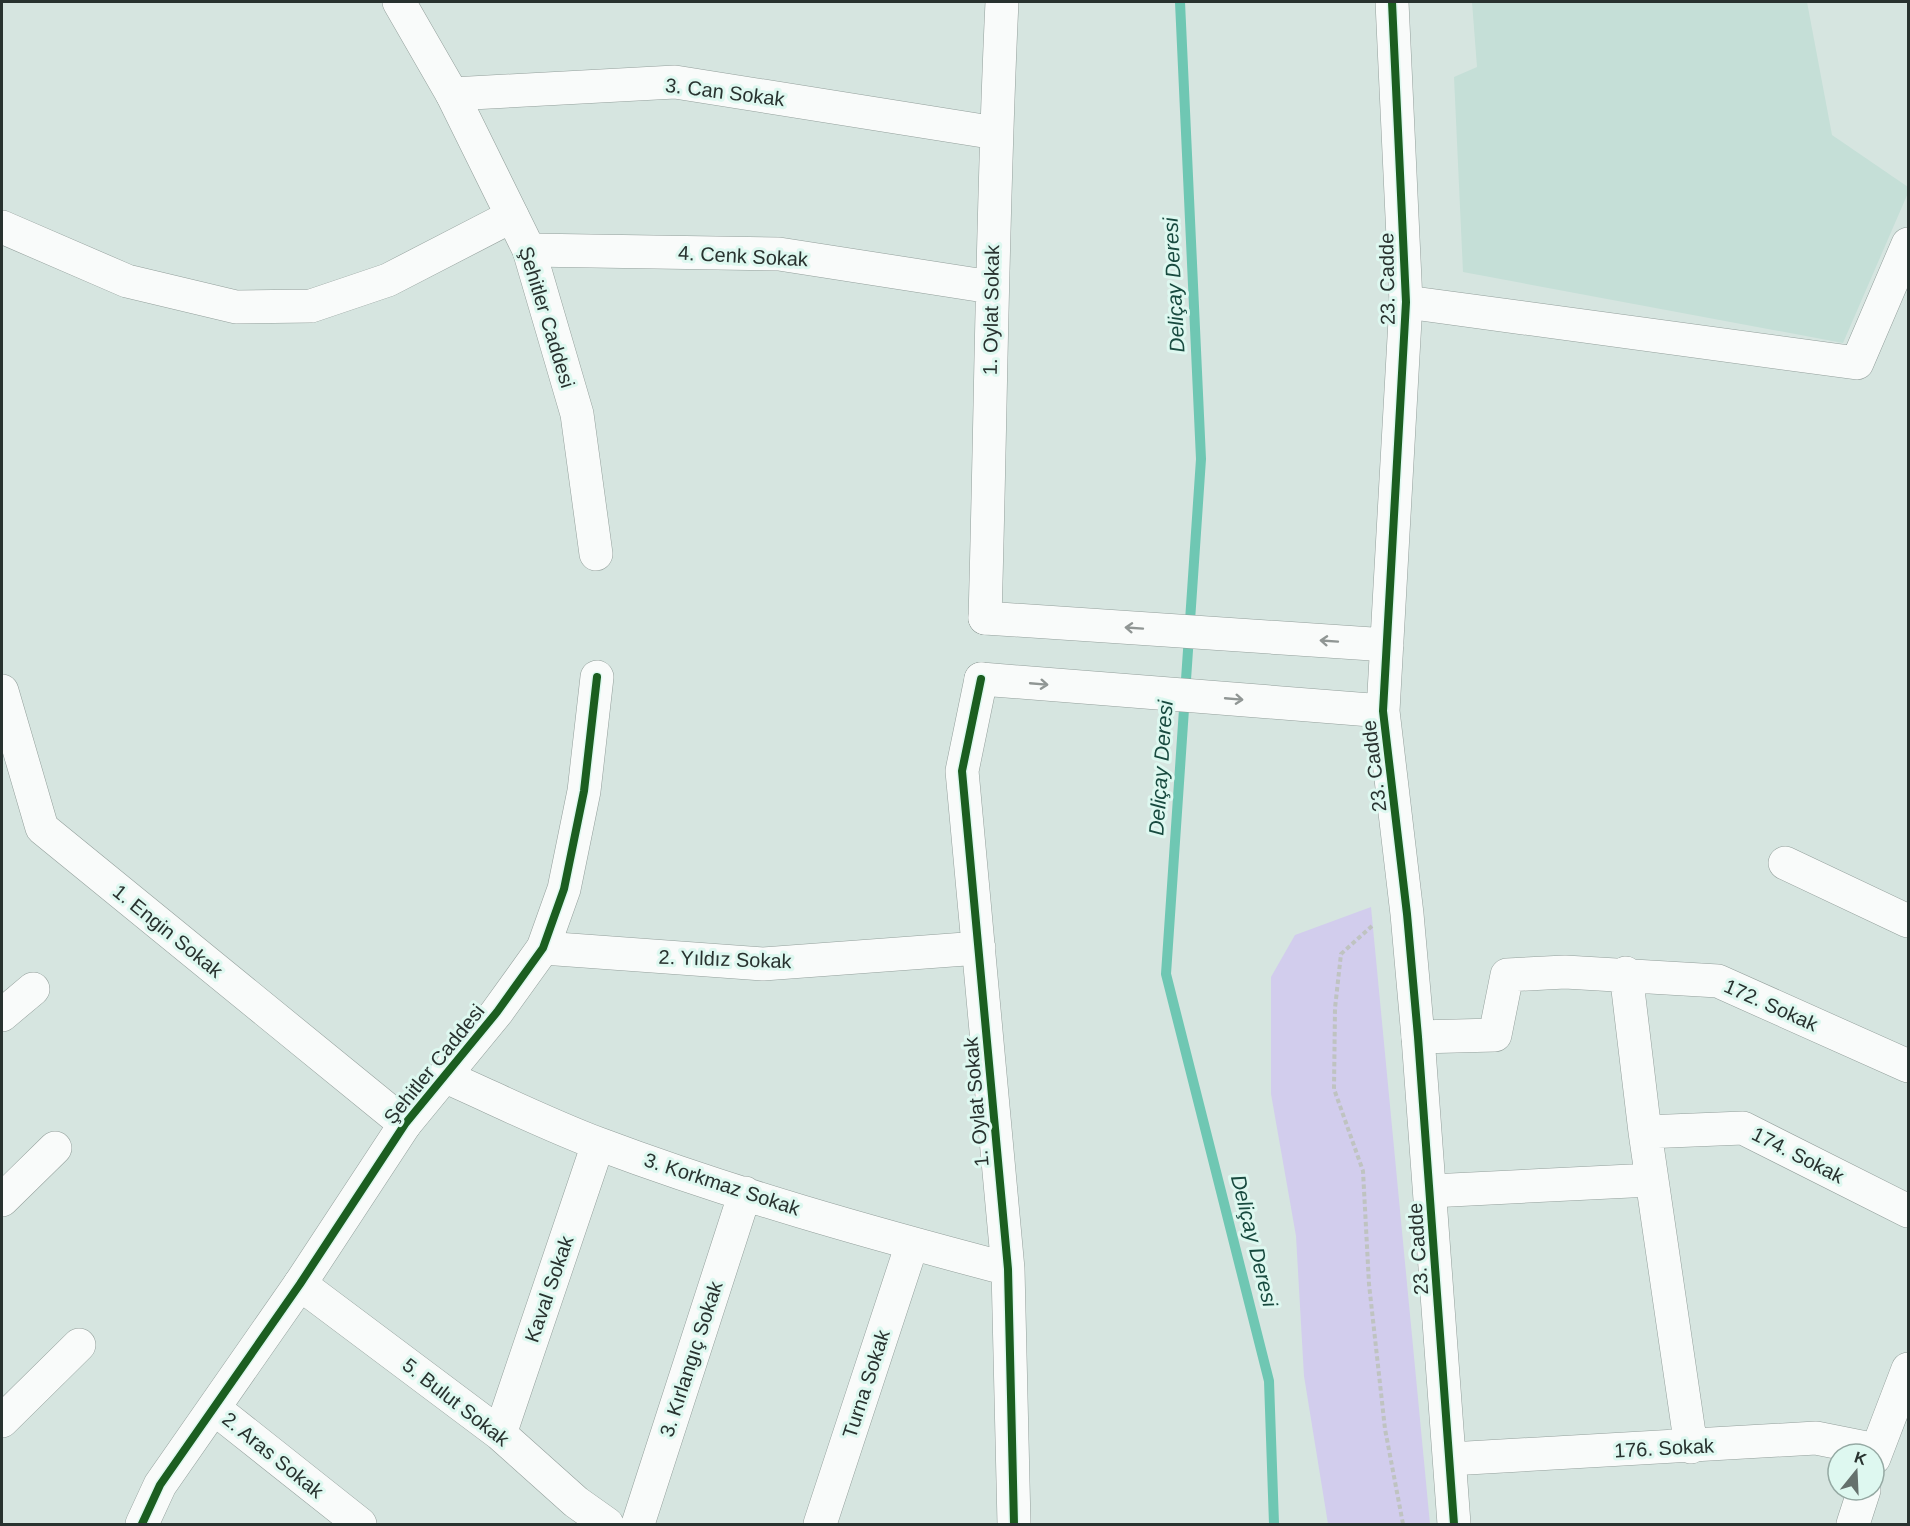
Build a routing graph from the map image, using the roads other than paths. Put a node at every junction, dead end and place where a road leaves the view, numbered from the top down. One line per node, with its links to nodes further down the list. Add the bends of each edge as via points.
1 (402, 2): 4 (street, Şehitler Caddesi)
2 (1002, 2): 5 (street, 1. Oylat Sokak)
3 (1392, 2): 11 (street, 23. Cadde)
4 (452, 94): 5 (street, 3. Can Sokak, via 675,82); 6 (street, Şehitler Caddesi)
5 (996, 133): 10 (street, 1. Oylat Sokak)
6 (512, 216): 7 (street, via 388,280 311,306 236,307 127,281); 9 (street, Şehitler Caddesi)
7 (2, 228)
8 (1908, 244): 11 (street, via 1857,363)
9 (529, 250): 10 (street, 4. Cenk Sokak, via 779,254); 12 (street, Şehitler Caddesi, via 577,414)
10 (991, 287): 13 (street, 1. Oylat Sokak, one-way to 10, via 985,618)
11 (1406, 303): 13 (street, 23. Cadde)
12 (596, 554)
13 (1387, 645): 16 (street, 23. Cadde)
14 (597, 677): 19 (street, Şehitler Caddesi, via 584,791 567,878)
15 (2, 691): 27 (street, 1. Engin Sokak, via 42,828)
16 (1383, 711): 20 (street, 1. Oylat Sokak, one-way to 16, via 962,771 981,679); 24 (street, 23. Cadde)
17 (1785, 862): 18 (street)
18 (1908, 921)
19 (543, 948): 20 (street, 2. Yıldız Sokak, via 763,964); 26 (street, Şehitler Caddesi)
20 (979, 948): 37 (street, 1. Oylat Sokak)
21 (1626, 973): 24 (street, 172. Sokak, via 1507,975 1495,1035); 25 (street, 172. Sokak, via 1718,981); 28 (street)
22 (33, 989): 23 (street)
23 (2, 1015)
24 (1418, 1037): 32 (street, 23. Cadde)
25 (1908, 1066)
26 (444, 1076): 27 (street, Şehitler Caddesi); 29 (street, 3. Korkmaz Sokak)
27 (405, 1124): 38 (street, Şehitler Caddesi)
28 (1645, 1132): 31 (street); 35 (street, 174. Sokak, via 1743,1128)
29 (598, 1144): 33 (street, 3. Korkmaz Sokak); 43 (street, Kaval Sokak)
30 (55, 1148): 34 (street)
31 (1651, 1180): 32 (street); 46 (street)
32 (1431, 1191): 47 (street, 23. Cadde)
33 (745, 1193): 36 (street, 3. Korkmaz Sokak); 53 (street, 3. Kırlangıç Sokak)
34 (2, 1200)
35 (1908, 1211)
36 (912, 1244): 37 (street, 3. Korkmaz Sokak); 54 (street, Turna Sokak)
37 (1008, 1269): 55 (street, 1. Oylat Sokak)
38 (300, 1284): 41 (street, Şehitler Caddesi); 43 (street, 5. Bulut Sokak)
39 (79, 1345): 42 (street)
40 (1908, 1369): 45 (street)
41 (215, 1408): 50 (street, Şehitler Caddesi, via 160,1485); 51 (street, 2. Aras Sokak)
42 (2, 1421)
43 (500, 1434): 49 (street, 5. Bulut Sokak)
44 (1831, 1442): 46 (street, 176. Sokak, via 1816,1438)
45 (1880, 1442)
46 (1691, 1447): 47 (street, 176. Sokak)
47 (1450, 1459): 56 (street, 23. Cadde)
48 (1860, 1502): 57 (street)
49 (568, 1513): 52 (street, 5. Bulut Sokak)
50 (142, 1524)
51 (360, 1524)
52 (607, 1524)
53 (638, 1524)
54 (820, 1524)
55 (1014, 1524)
56 (1455, 1524)
57 (1853, 1524)

